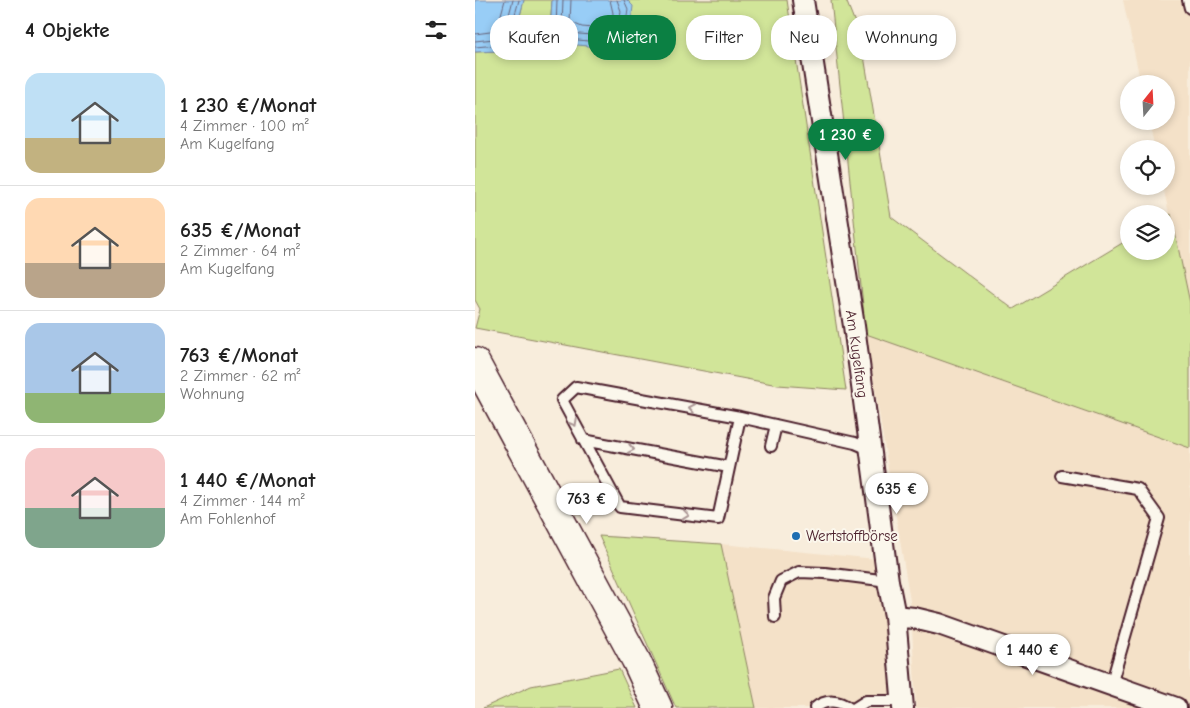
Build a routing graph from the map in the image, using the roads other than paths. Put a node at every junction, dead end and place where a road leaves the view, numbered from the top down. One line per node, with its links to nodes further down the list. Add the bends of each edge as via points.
1 (803, 0): 9 (street, Am Kugelfang, via 854,326)
2 (1188, 0): 3 (lane)
3 (1190, 8)
4 (475, 362): 17 (main road, via 636,660)
5 (739, 417): 6 (lane); 7 (lane, one-way to 7, via 576,387 562,400); 10 (lane)
6 (775, 425): 8 (lane); 9 (lane)
7 (583, 440): 10 (lane, one-way to 10); 10 (lane, one-way to 10, via 620,507 718,519)
8 (771, 446)
9 (869, 449): 12 (street, Am Kugelfang)
10 (729, 467)
11 (1062, 476): 15 (lane, via 1138,489 1159,518)
12 (888, 581): 13 (street, Am Kugelfang); 14 (lane, via 799,572 781,581 774,598)
13 (895, 616): 15 (street, via 939,624); 16 (street, Am Kugelfang)
14 (775, 617)
15 (1111, 684): 21 (street)
16 (903, 705): 20 (lane, via 867,702)
17 (658, 708)
18 (815, 708): 19 (lane, via 837,702)
19 (849, 708)
20 (855, 708)
21 (1176, 708)

